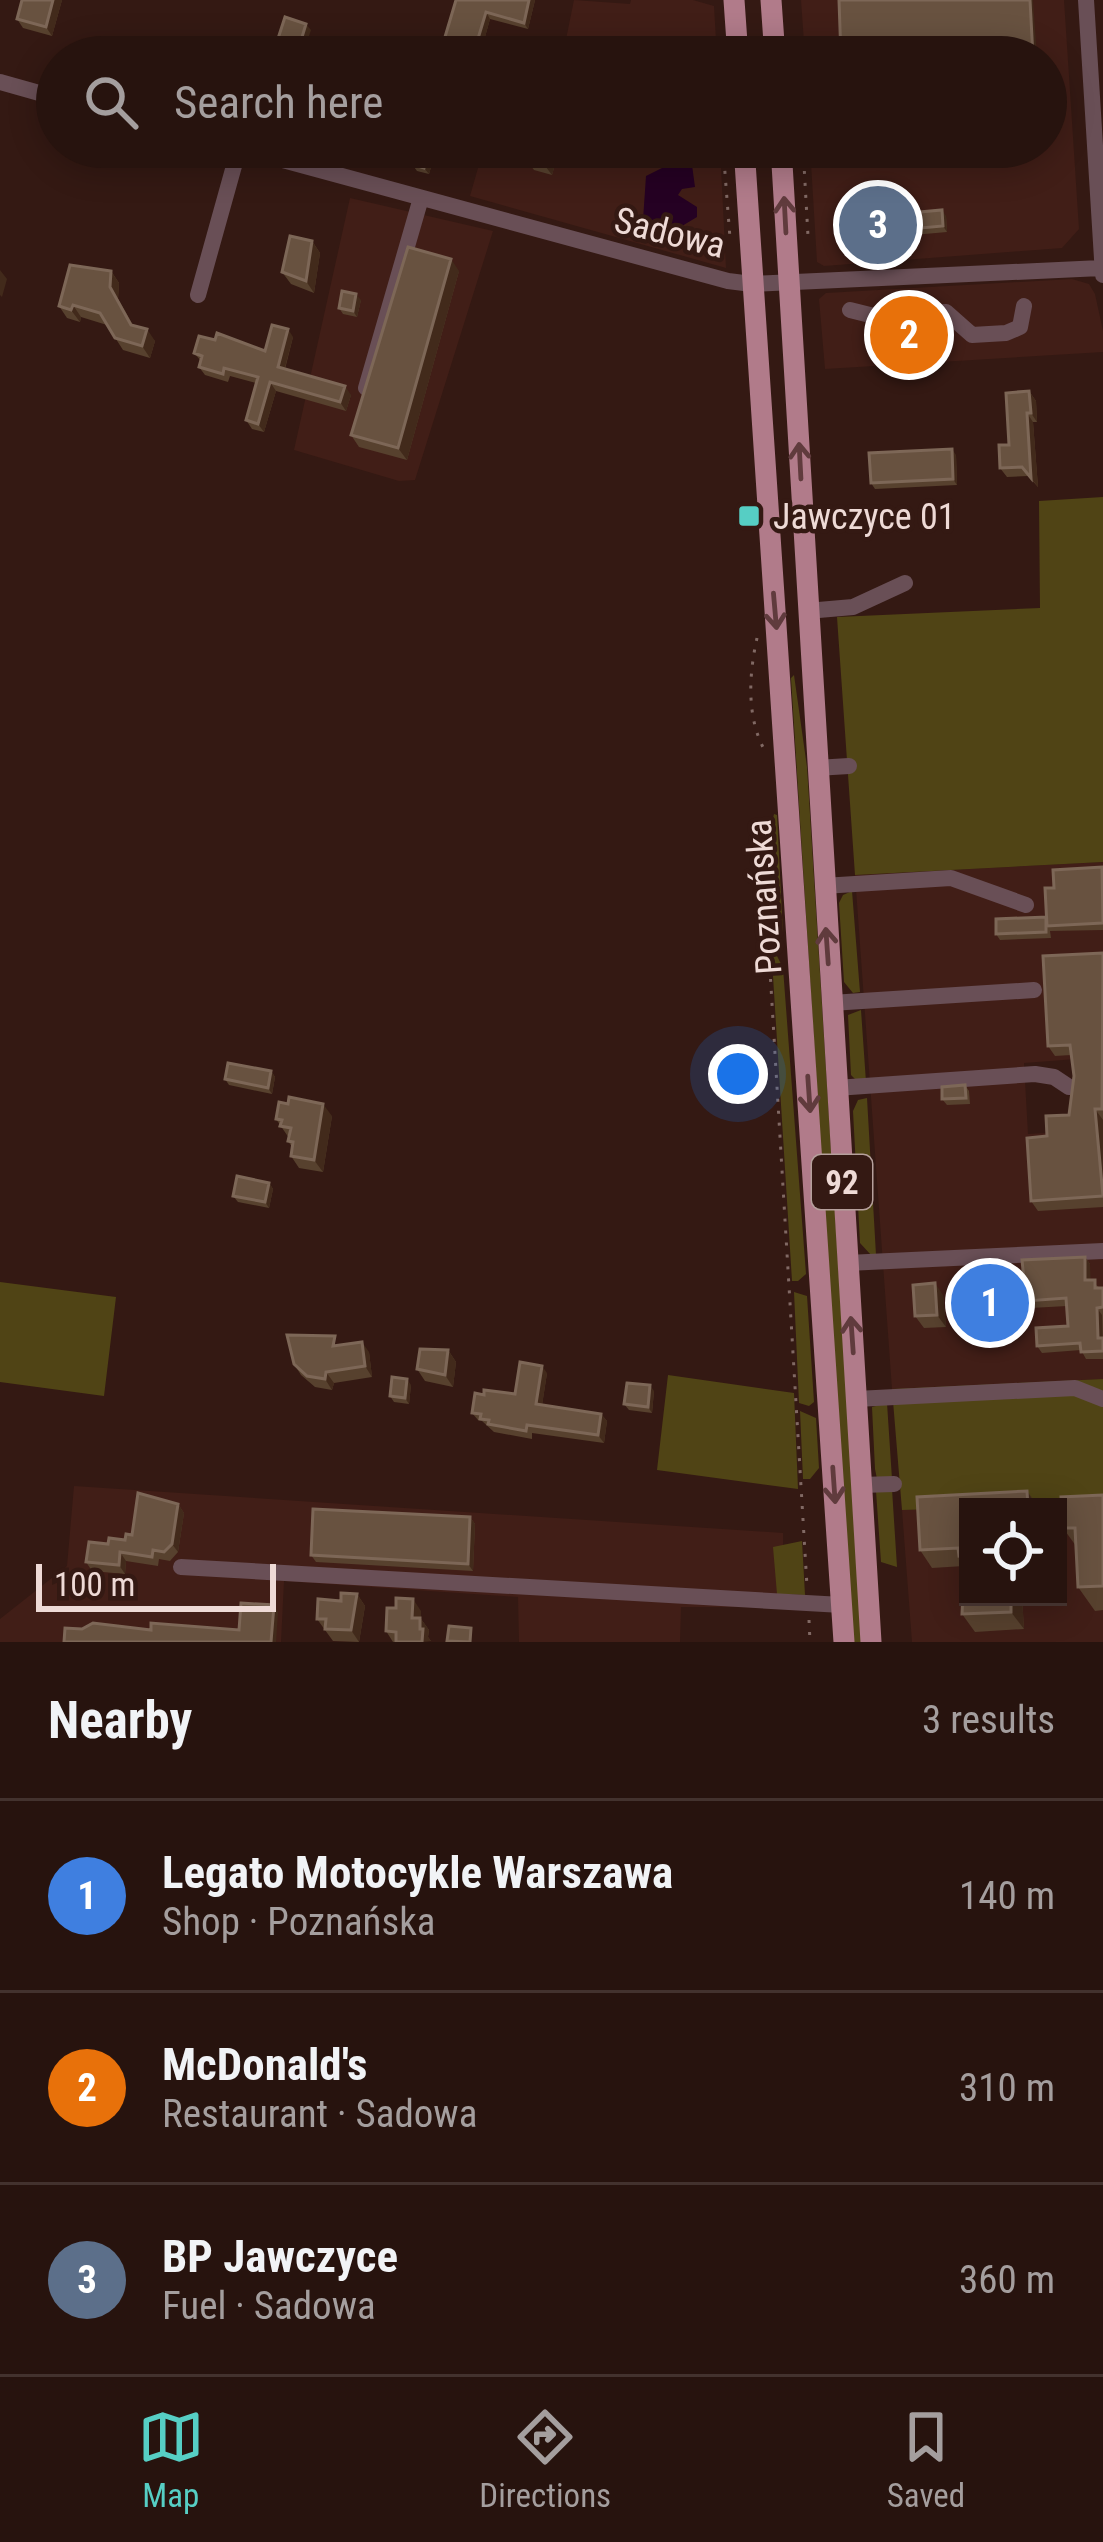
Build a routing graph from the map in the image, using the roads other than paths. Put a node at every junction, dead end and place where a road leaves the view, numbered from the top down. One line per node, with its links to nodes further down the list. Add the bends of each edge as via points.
1 (734, 0): 4 (main road)
2 (771, 0): 5 (main road)
3 (1086, 0): 8 (street)
4 (737, 36)
5 (774, 36)
6 (0, 82): 7 (street)
7 (36, 92)
8 (1098, 125): 14 (street)
9 (232, 168): 17 (street)
10 (311, 168): 13 (street, Sadowa)
11 (745, 168): 16 (main road, Poznańska / 92)
12 (782, 168): 15 (main road, Poznańska / 92, one-way to 12)
13 (421, 198): 16 (street, Sadowa); 20 (street)
14 (1102, 272): 15 (street, Sadowa)
15 (789, 283): 16 (street, Sadowa); 22 (main road, Poznańska / 92, one-way to 15)
16 (752, 284): 38 (main road, Poznańska / 92, one-way to 38)
17 (198, 295)
18 (1024, 306): 19 (street, via 1013,331 972,335 942,312)
19 (850, 310)
20 (361, 406)
21 (904, 583): 22 (street, via 853,607)
22 (807, 611): 24 (main road, Poznańska / 92)
23 (849, 766): 24 (street)
24 (816, 767): 25 (main road, Poznańska / 92)
25 (824, 886): 26 (street, via 951,878); 28 (main road, Poznańska / 92, one-way to 25)
26 (1026, 904)
27 (1034, 990): 28 (street)
28 (831, 1003): 30 (main road, Poznańska / 92)
29 (1069, 1087): 30 (street, via 1035,1074)
30 (836, 1088): 32 (main road, Poznańska / 92)
31 (1103, 1251): 32 (street)
32 (847, 1263): 33 (main road, Poznańska / 92, one-way to 32)
33 (856, 1399): 34 (street, via 1075,1388); 36 (main road, Poznańska / 92)
34 (1103, 1399)
35 (894, 1484): 36 (street)
36 (861, 1485): 40 (main road, Poznańska / 92)
37 (181, 1567): 38 (street)
38 (842, 1605): 39 (main road, Poznańska / 92)
39 (844, 1642)
40 (871, 1642)

